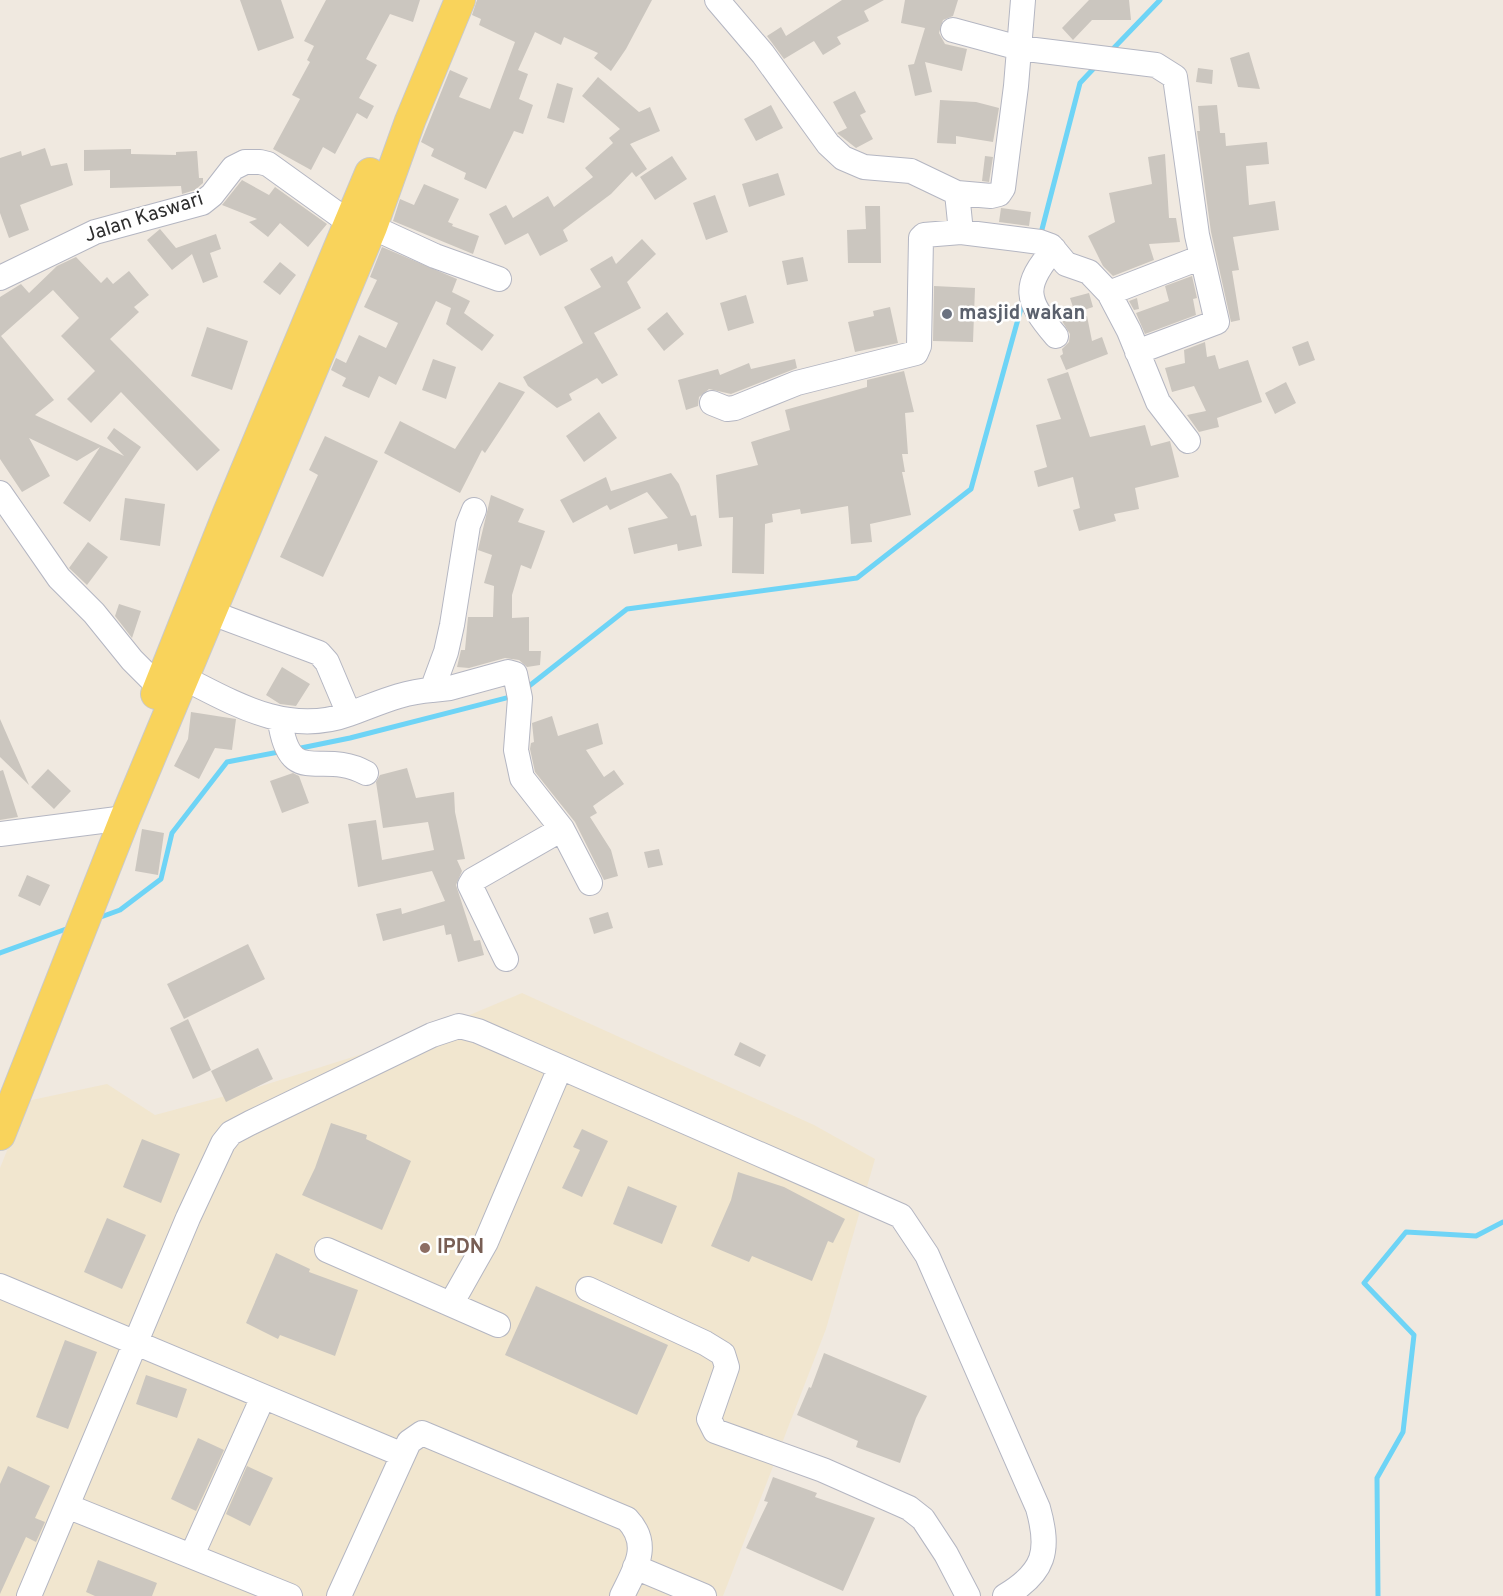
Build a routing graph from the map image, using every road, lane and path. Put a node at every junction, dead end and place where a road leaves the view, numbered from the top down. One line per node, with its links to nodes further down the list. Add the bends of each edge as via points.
1 (439, 0): 8 (main road)
2 (460, 0): 8 (main road)
3 (717, 0): 7 (street, via 843,158 864,167 911,171)
4 (1023, 0): 6 (street)
5 (953, 30): 6 (street)
6 (1018, 48): 7 (street, via 1014,108 1001,192 991,196); 11 (street, via 1156,65 1176,77)
7 (957, 193): 9 (street)
8 (364, 227): 12 (street, Jalan Kaswari, via 267,164 245,162 231,170 202,203 95,232); 13 (street, Jalan Kaswari); 21 (main road)
9 (961, 232): 10 (street, via 1027,238); 17 (street, via 921,238 920,346 916,352 797,384 735,408)
10 (1052, 248): 14 (street, via 1066,264 1089,272); 15 (street, via 1037,268 1032,297 1035,311)
11 (1202, 257): 14 (street); 16 (street, via 1217,322)
12 (0, 278)
13 (499, 279)
14 (1109, 293): 16 (street)
15 (1056, 336)
16 (1137, 352): 18 (street, via 1158,402)
17 (712, 404)
18 (1188, 441)
19 (0, 493): 23 (street, via 58,578 94,613 132,660)
20 (474, 510): 24 (street, via 466,535 446,652)
21 (238, 519): 22 (main road); 23 (main road)
22 (212, 613): 23 (main road); 25 (street, via 320,653)
23 (172, 682): 26 (street); 28 (main road)
24 (432, 690): 25 (street, via 384,699); 29 (street, via 508,672 515,674 519,692 516,750 522,778)
25 (349, 714): 26 (street)
26 (283, 736): 27 (street, via 296,761 343,763)
27 (366, 773)
28 (116, 819): 30 (street); 32 (main road)
29 (562, 829): 31 (street); 33 (street, via 470,885)
30 (0, 834)
31 (590, 883)
32 (63, 952): 35 (main road); 36 (main road)
33 (506, 959)
34 (560, 1068): 40 (street, via 486,1242); 42 (street, via 478,1031 452,1027 231,1133 217,1154); 54 (street, via 901,1216 927,1255 1042,1524 1044,1545 1040,1564 1032,1576)
35 (0, 1084)
36 (0, 1135)
37 (327, 1250): 40 (street)
38 (0, 1286): 42 (street)
39 (588, 1289): 53 (street, via 723,1354 727,1367 709,1419 716,1431 823,1470 909,1508 924,1519)
40 (451, 1304): 41 (street)
41 (498, 1325)
42 (135, 1344): 43 (street); 45 (street)
43 (263, 1397): 44 (street); 46 (street)
44 (403, 1455): 47 (street, via 415,1436 428,1433 627,1519 640,1539); 50 (street)
45 (67, 1506): 46 (street); 48 (street)
46 (192, 1555): 49 (street)
47 (635, 1567): 51 (street); 52 (street)
48 (29, 1596)
49 (290, 1596)
50 (339, 1596)
51 (622, 1596)
52 (704, 1596)
53 (968, 1596)
54 (1005, 1596)

